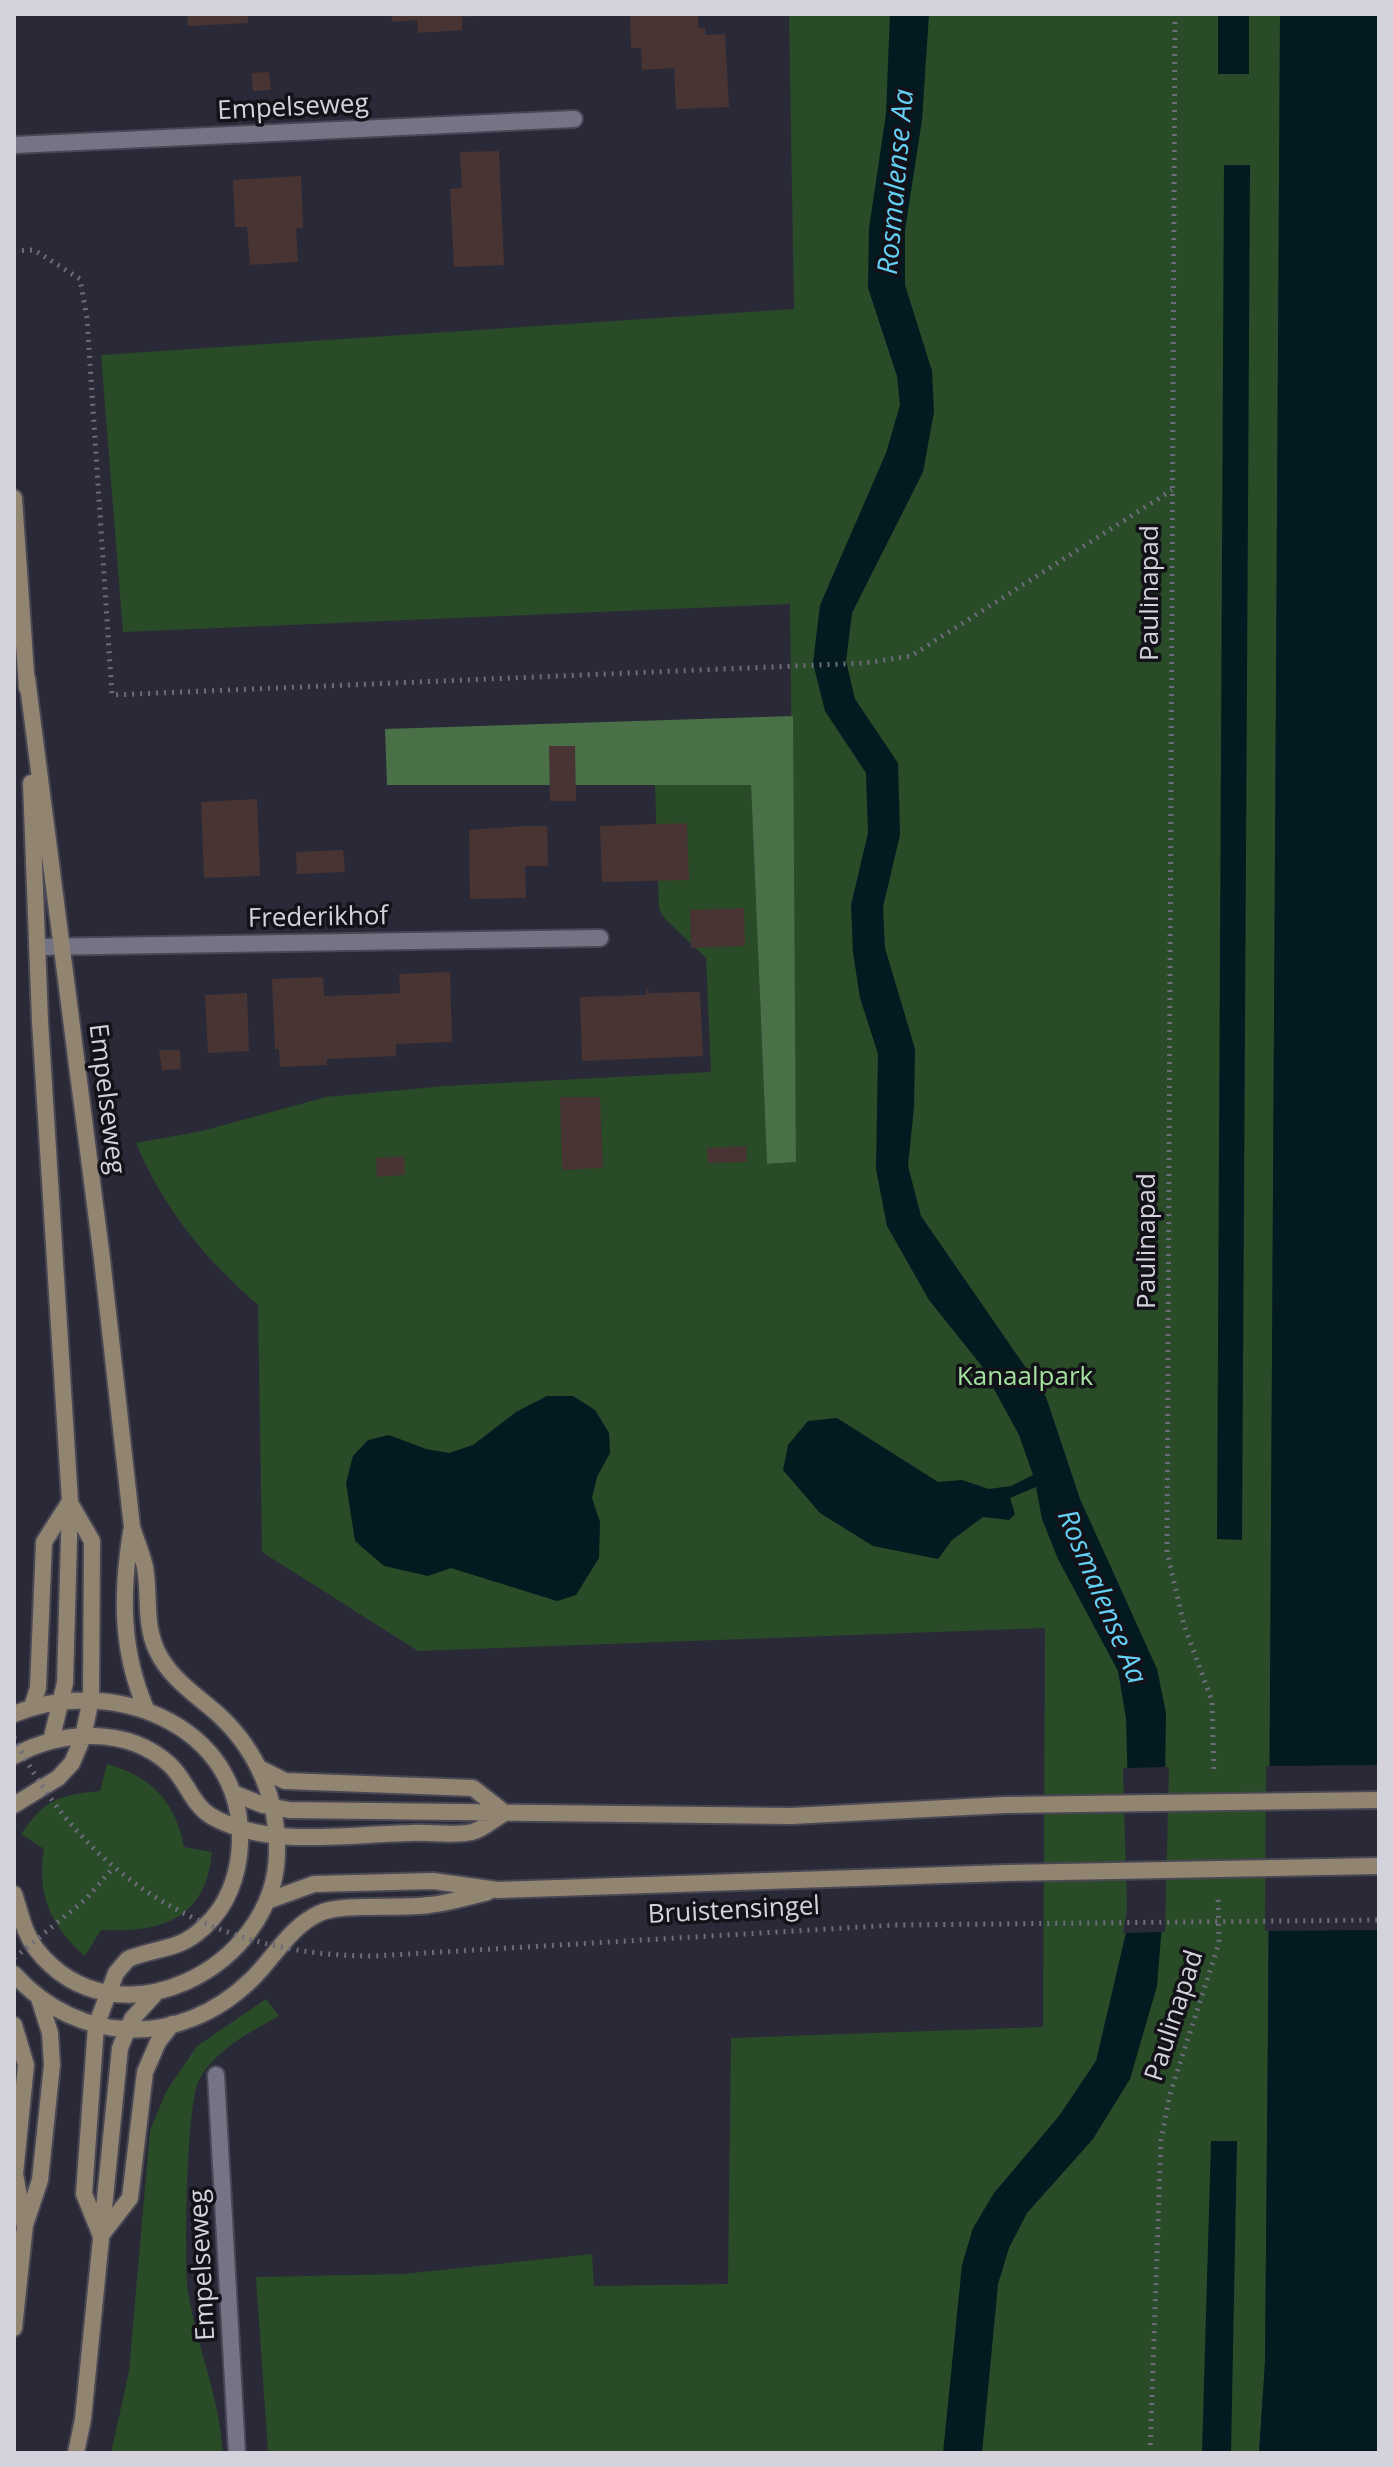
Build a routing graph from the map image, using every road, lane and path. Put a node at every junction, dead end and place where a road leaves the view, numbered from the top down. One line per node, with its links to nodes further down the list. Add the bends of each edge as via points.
1 (1175, 14): 5 (path, Paulinapad)
2 (574, 119): 3 (street, Empelseweg)
3 (14, 145)
4 (14, 251): 5 (path, via 34,250 80,279 112,695 865,663 911,656)
5 (1172, 490): 23 (path, Paulinapad, via 1167,1552 1184,1625 1212,1701)
6 (14, 498): 7 (main road, Empelseweg)
7 (27, 678): 9 (main road, Empelseweg); 10 (main road, Empelseweg)
8 (600, 938): 9 (street, Frederikhof)
9 (62, 946): 10 (street, Frederikhof); 12 (main road, Empelseweg)
10 (37, 947): 11 (main road, Empelseweg)
11 (70, 1502): 13 (main road, Empelseweg, via 92,1541); 14 (main road, Empelseweg); 15 (main road, via 44,1542 38,1688)
12 (132, 1527): 16 (main road, Empelseweg, via 124,1625 127,1659); 22 (main road, Empelseweg, via 145,1569 156,1650 186,1688 222,1718)
13 (91, 1699): 14 (main road); 16 (main road); 19 (main road, Empelseweg)
14 (63, 1701): 15 (main road); 20 (main road, Empelseweg)
15 (32, 1707): 17 (main road)
16 (146, 1709): 24 (main road, via 207,1752)
17 (14, 1714)
18 (14, 1737): 32 (path, Bruistensingel, bridge, via 50,1800)
19 (83, 1737): 20 (main road); 26 (main road, Empelseweg, via 66,1772); 29 (main road, via 126,1740 142,1747 168,1763 210,1815)
20 (51, 1741): 21 (main road)
21 (14, 1756)
22 (259, 1768): 27 (main road, Empelseweg); 28 (main road, via 285,1781 473,1788)
23 (1214, 1777)
24 (233, 1793): 27 (main road); 29 (main road)
25 (1379, 1800): 28 (main road, bridge, via 1005,1805 791,1816)
26 (14, 1805)
27 (273, 1807): 28 (main road); 30 (main road, Empelseweg)
28 (505, 1813): 30 (main road, via 473,1832)
29 (240, 1827): 30 (main road); 40 (main road, via 234,1882 211,1921 180,1944 128,1959)
30 (277, 1835): 36 (main road, Empelseweg, via 275,1878)
31 (1379, 1866): 34 (main road, Bruistensingel, bridge)
32 (113, 1868): 37 (path, Bruistensingel, bridge, via 165,1904 222,1931 328,1955 895,1925); 38 (path, bridge, via 86,1899)
33 (1217, 1883): 53 (path, Paulinapad, via 1219,1943 1170,2094 1161,2140)
34 (498, 1890): 36 (main road, Bruistensingel, via 433,1881 314,1884); 43 (main road, Bruistensingel, via 430,1905 324,1911 305,1921 228,1998)
35 (14, 1894): 40 (main road, via 24,1931 50,1964 72,1980)
36 (267, 1901): 41 (main road, Empelseweg, via 246,1935 221,1961 182,1986)
37 (1379, 1920)
38 (14, 1958)
39 (14, 1974): 42 (main road)
40 (108, 1991): 41 (main road); 45 (main road)
41 (154, 1995): 46 (main road)
42 (39, 1998): 45 (main road, via 62,2014); 48 (main road, via 50,2033 52,2065 40,2180)
43 (172, 2024): 46 (main road); 49 (main road, via 145,2072 130,2198)
44 (14, 2025): 48 (main road, via 26,2065 15,2174)
45 (96, 2026): 46 (main road); 49 (main road, via 84,2194)
46 (127, 2030): 49 (main road, via 120,2048)
47 (216, 2075): 52 (street, Empelseweg)
48 (25, 2225): 50 (main road)
49 (101, 2236): 51 (main road)
50 (14, 2328)
51 (76, 2453)
52 (237, 2453)
53 (1150, 2453)

